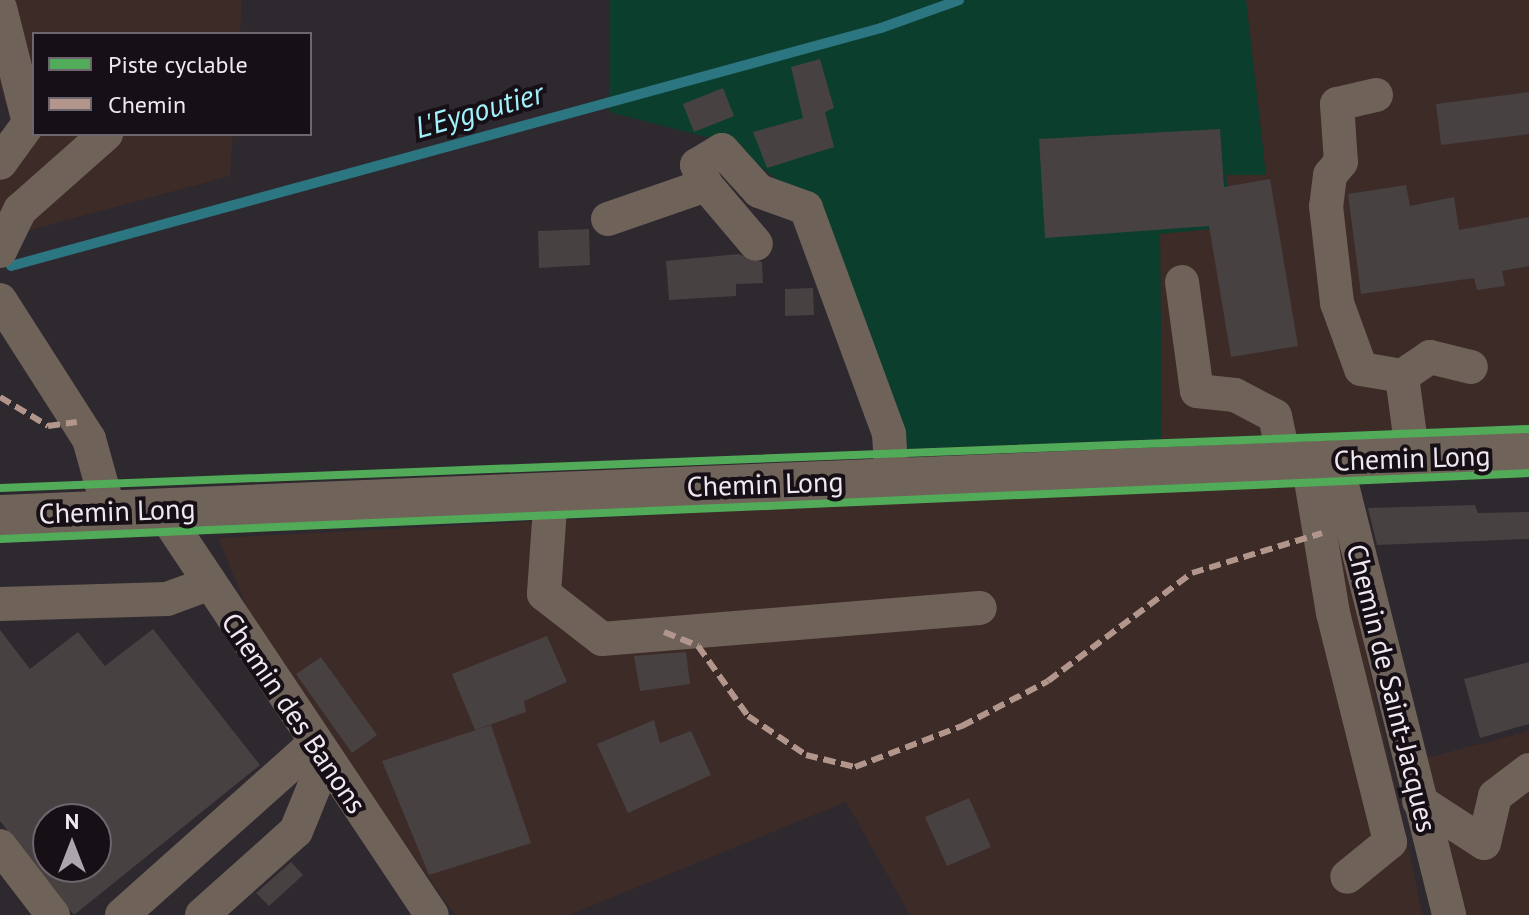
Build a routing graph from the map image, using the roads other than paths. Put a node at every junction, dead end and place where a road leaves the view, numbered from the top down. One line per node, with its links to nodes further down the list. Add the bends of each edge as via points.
1 (0, 8): 4 (street, via 29,123)
2 (1376, 95): 12 (street, via 1337,104 1341,162 1330,175 1326,206 1337,303 1361,369)
3 (104, 136): 8 (street, via 20,210)
4 (0, 163)
5 (706, 185): 6 (street); 7 (street); 16 (street, via 697,165 722,150 759,191 806,208 889,434)
6 (608, 219)
7 (756, 244)
8 (0, 251)
9 (1182, 282): 15 (street, via 1197,391 1235,395 1275,416)
10 (0, 300): 19 (street, via 89,439)
11 (1471, 367): 12 (street, via 1430,357)
12 (1402, 376): 14 (street)
13 (1529, 453): 14 (main road, Chemin Long)
14 (1413, 458): 15 (main road, Chemin Long)
15 (1309, 462): 16 (main road, Chemin Long); 26 (street, Chemin de Saint-Jacques); 28 (street, via 1333,613 1390,842)
16 (892, 479): 17 (main road, Chemin Long)
17 (551, 493): 18 (main road, Chemin Long); 23 (street, via 544,594 602,639)
18 (161, 509): 19 (main road, Chemin Long); 21 (street, Chemin des Banons)
19 (109, 511): 20 (main road, Chemin Long)
20 (0, 516)
21 (208, 584): 22 (street, via 167,599); 24 (street, Chemin des Banons)
22 (0, 604)
23 (980, 608)
24 (319, 752): 30 (street); 31 (street, via 296,831); 32 (street, Chemin des Banons)
25 (1529, 770): 26 (street, via 1495,796 1484,843)
26 (1419, 801): 33 (street, Chemin de Saint-Jacques)
27 (0, 846): 29 (street)
28 (1347, 877)
29 (53, 915)
30 (122, 915)
31 (202, 915)
32 (432, 915)
33 (1449, 915)

